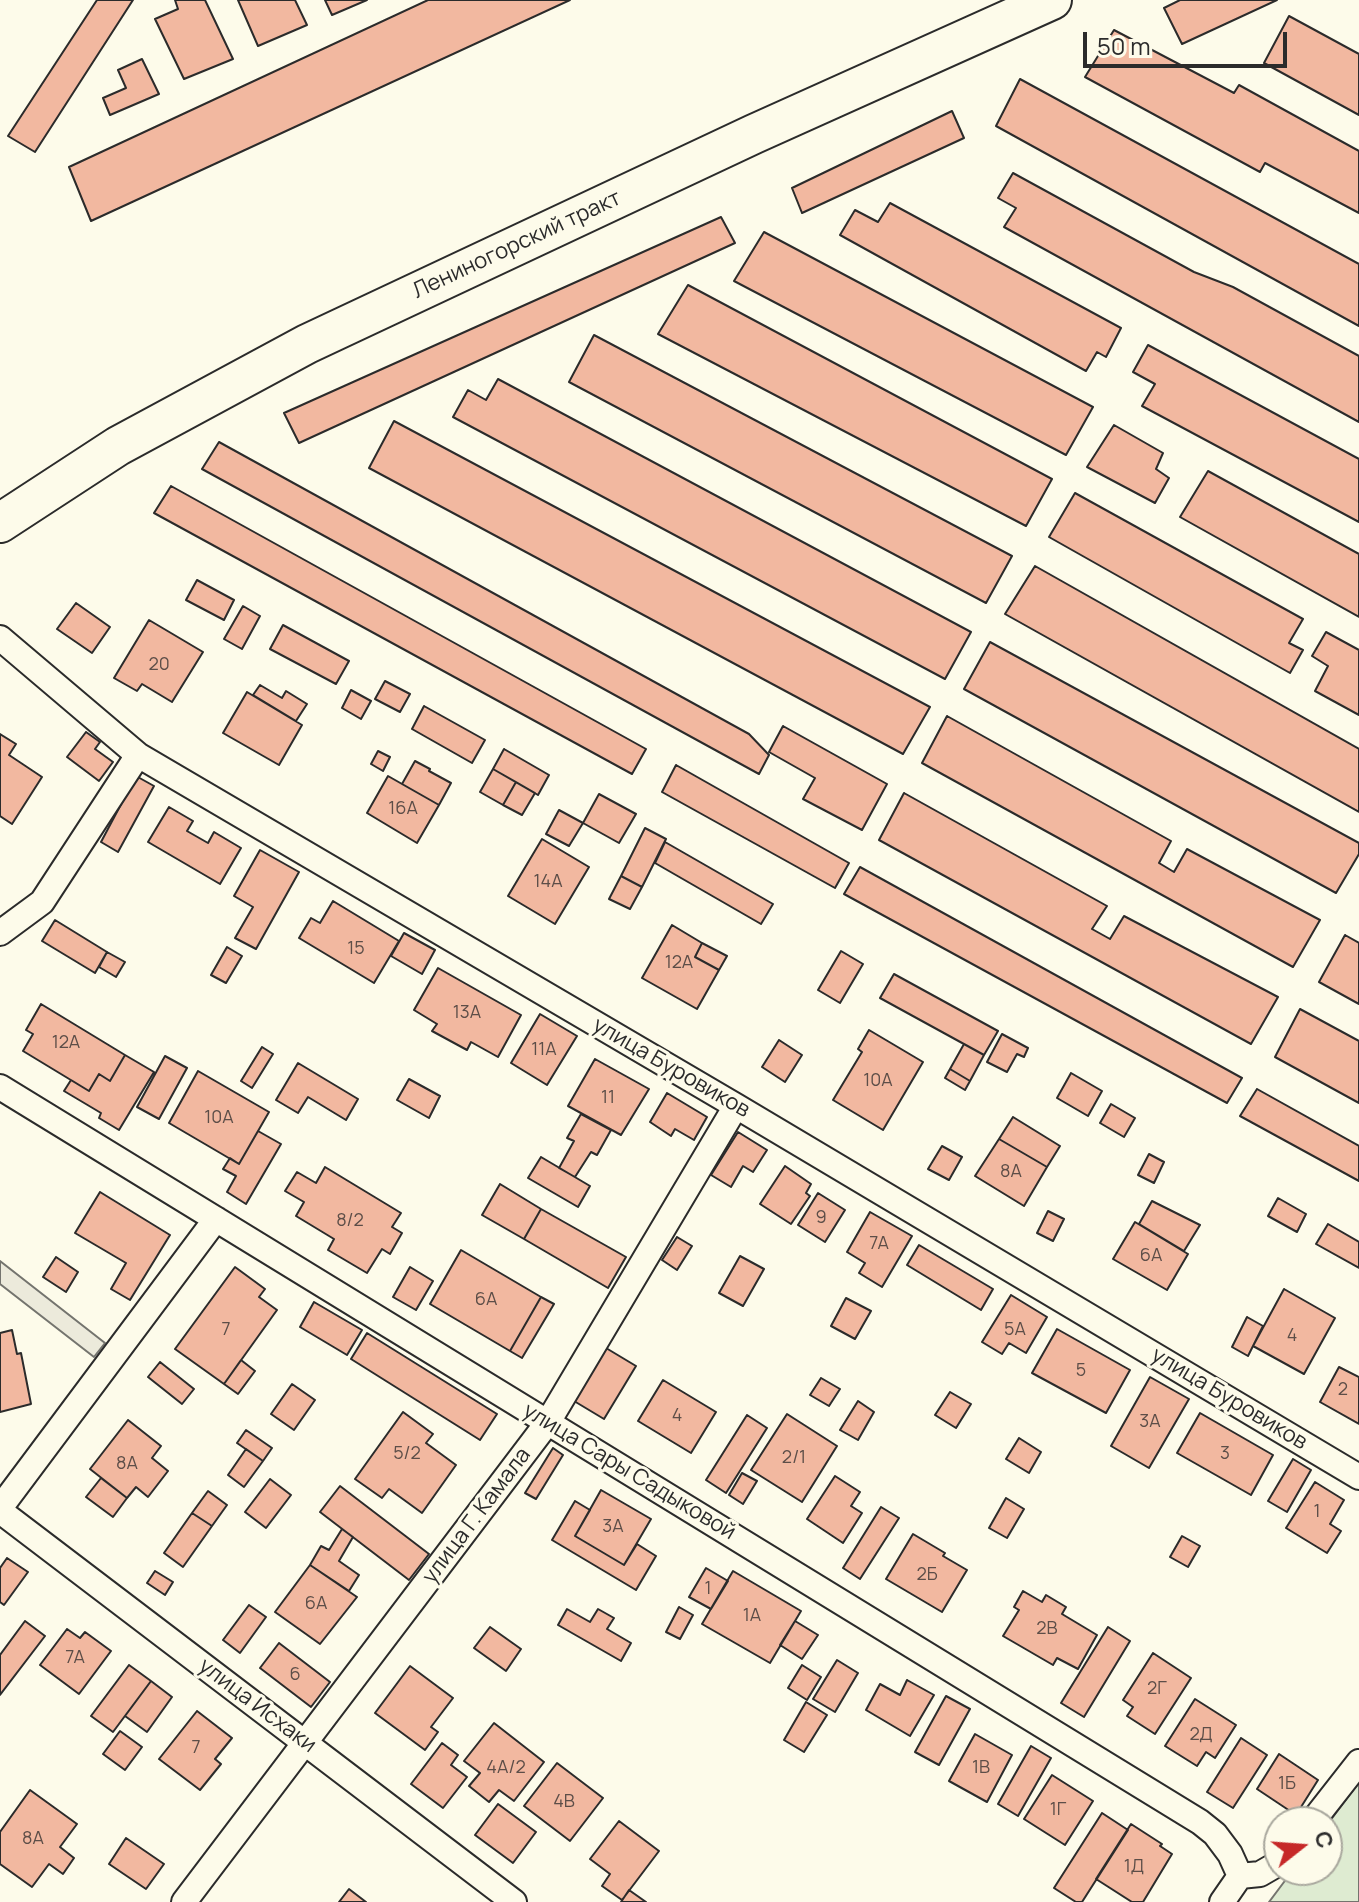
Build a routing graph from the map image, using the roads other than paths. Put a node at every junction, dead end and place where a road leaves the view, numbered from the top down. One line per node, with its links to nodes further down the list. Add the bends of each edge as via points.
1 (1052, 0): 2 (main road, Лениногорский тракт, via 739,140 307,344 118,446)
2 (0, 523)
3 (0, 638): 4 (street, улица Буровиков)
4 (138, 755): 5 (street, via 42,902); 7 (street, улица Буровиков)
5 (0, 933)
6 (0, 1087): 8 (street, улица Сары Садыковой)
7 (736, 1106): 9 (street, улица Г. Камала); 10 (street, улица Буровиков)
8 (216, 1219): 9 (street, улица Сары Садыковой); 11 (street)
9 (548, 1422): 12 (street, улица Г. Камала); 16 (street, улица Сары Садыковой, via 1200,1822 1230,1854)
10 (1359, 1477)
11 (0, 1509): 12 (street, улица Исхаки)
12 (305, 1742): 17 (street, улица Г. Камала); 18 (street, улица Исхаки)
13 (1359, 1762): 14 (street)
14 (1325, 1806)
15 (1263, 1872): 16 (street)
16 (1240, 1876): 19 (street)
17 (184, 1902)
18 (514, 1902)
19 (1222, 1902)

